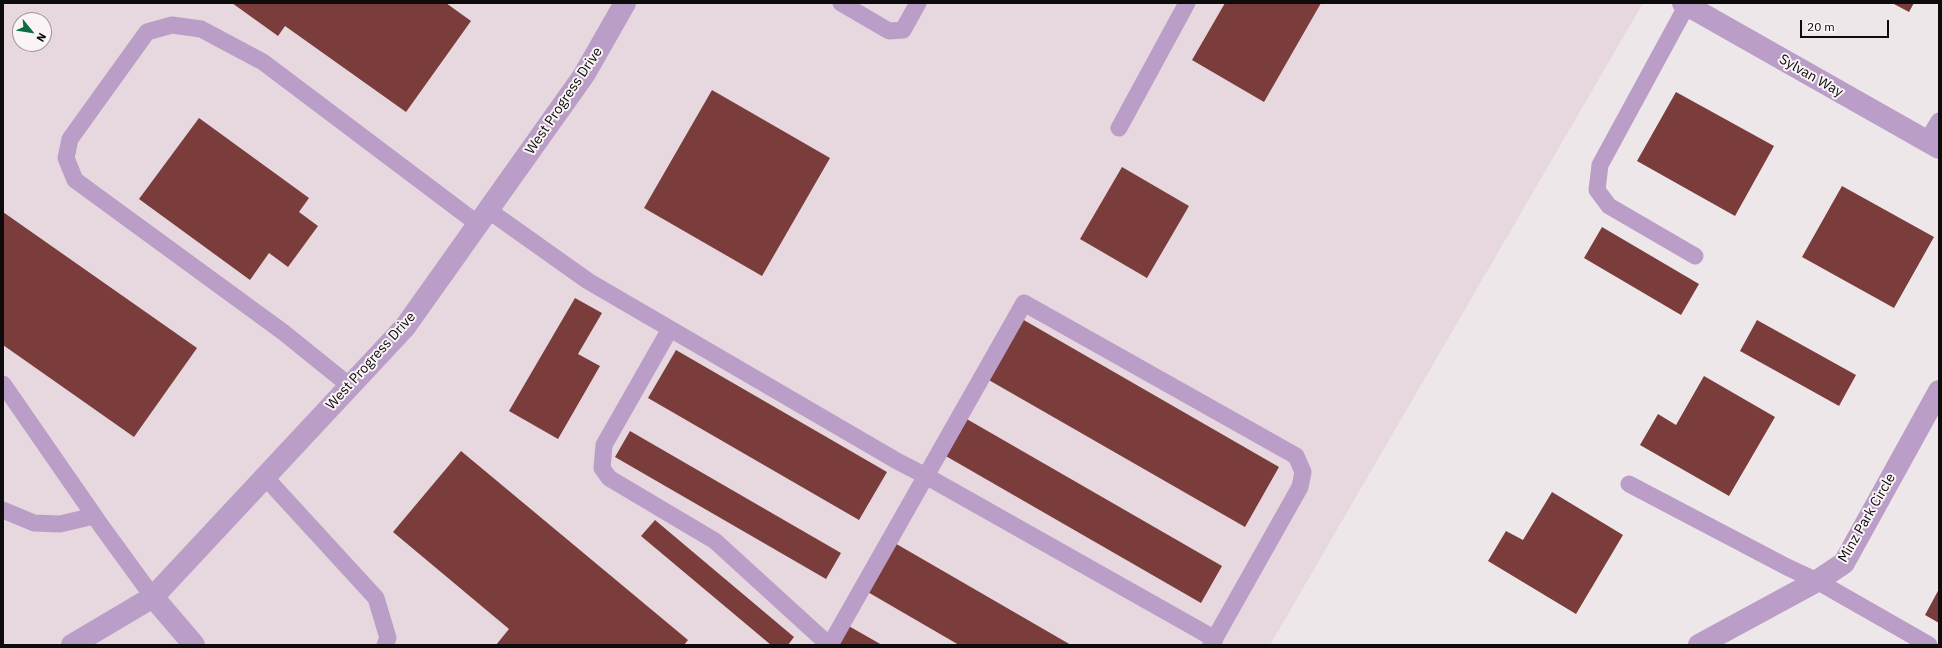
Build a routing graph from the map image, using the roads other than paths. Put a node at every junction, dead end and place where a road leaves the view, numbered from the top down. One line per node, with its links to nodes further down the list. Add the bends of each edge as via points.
1 (625, 3): 9 (street, West Progress Drive, via 584,75)
2 (841, 3): 3 (lane, via 889,31 903,30)
3 (918, 3)
4 (1187, 3): 7 (lane)
5 (1685, 4): 8 (street, Sylvan Way); 10 (lane, via 1600,165 1597,190 1609,206)
6 (1939, 121): 8 (lane)
7 (1119, 128)
8 (1933, 145)
9 (483, 217): 11 (lane); 13 (street, West Progress Drive, via 405,327); 13 (lane, via 263,62 201,29 172,25 147,32 70,139 66,158 75,180 283,332)
10 (1695, 256)
11 (670, 329): 15 (lane); 26 (lane, via 604,445 602,468 609,478 715,541)
12 (3, 384): 19 (lane)
13 (350, 386): 16 (street, West Progress Drive)
14 (1939, 391): 20 (street, Minz Park Circle, via 1844,563)
15 (926, 476): 22 (lane); 22 (lane, via 1024,303 1296,456 1304,472 1300,487); 26 (lane)
16 (265, 477): 21 (street, West Progress Drive); 25 (lane, via 376,598 388,638)
17 (1629, 484): 20 (lane)
18 (3, 510): 19 (lane, via 34,523 60,524)
19 (94, 516): 21 (lane)
20 (1817, 581): 27 (street, Minz Park Circle); 28 (lane)
21 (153, 597): 23 (street, West Progress Drive); 24 (street)
22 (1213, 642)
23 (72, 645)
24 (194, 645)
25 (386, 645)
26 (829, 645)
27 (1699, 645)
28 (1929, 645)

